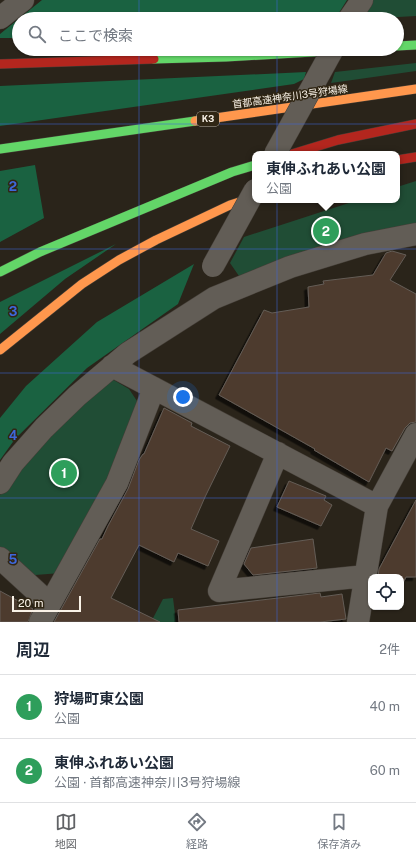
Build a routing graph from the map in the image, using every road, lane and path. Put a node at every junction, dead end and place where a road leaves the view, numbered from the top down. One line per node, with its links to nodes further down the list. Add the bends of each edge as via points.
1 (23, 0): 2 (street)
2 (0, 18)
3 (416, 45): 4 (highway)
4 (404, 46)
5 (243, 56): 7 (highway)
6 (329, 56): 11 (street, bridge)
7 (0, 64)
8 (416, 89): 10 (highway, 首都高速神奈川3号狩場線 / K3)
9 (416, 124): 12 (highway, via 338,140)
10 (0, 149)
11 (277, 151)
12 (302, 151)
13 (416, 157): 14 (highway)
14 (400, 160)
15 (252, 166): 19 (highway, via 47,249)
16 (252, 195): 20 (street, bridge, via 213,266)
17 (252, 199): 21 (highway, via 230,205 119,260 82,284)
18 (416, 234): 20 (street, via 365,244 305,263)
19 (0, 272)
20 (214, 298): 22 (street)
21 (0, 350)
22 (112, 366): 23 (street); 26 (street, via 44,428 13,463)
23 (154, 388): 25 (street); 30 (street, via 117,483)
24 (416, 434): 27 (street)
25 (278, 453): 27 (street); 29 (street, via 219,591)
26 (0, 483)
27 (377, 506): 29 (street)
28 (0, 558): 30 (street)
29 (366, 576): 31 (street)
30 (45, 613)
31 (358, 622)

